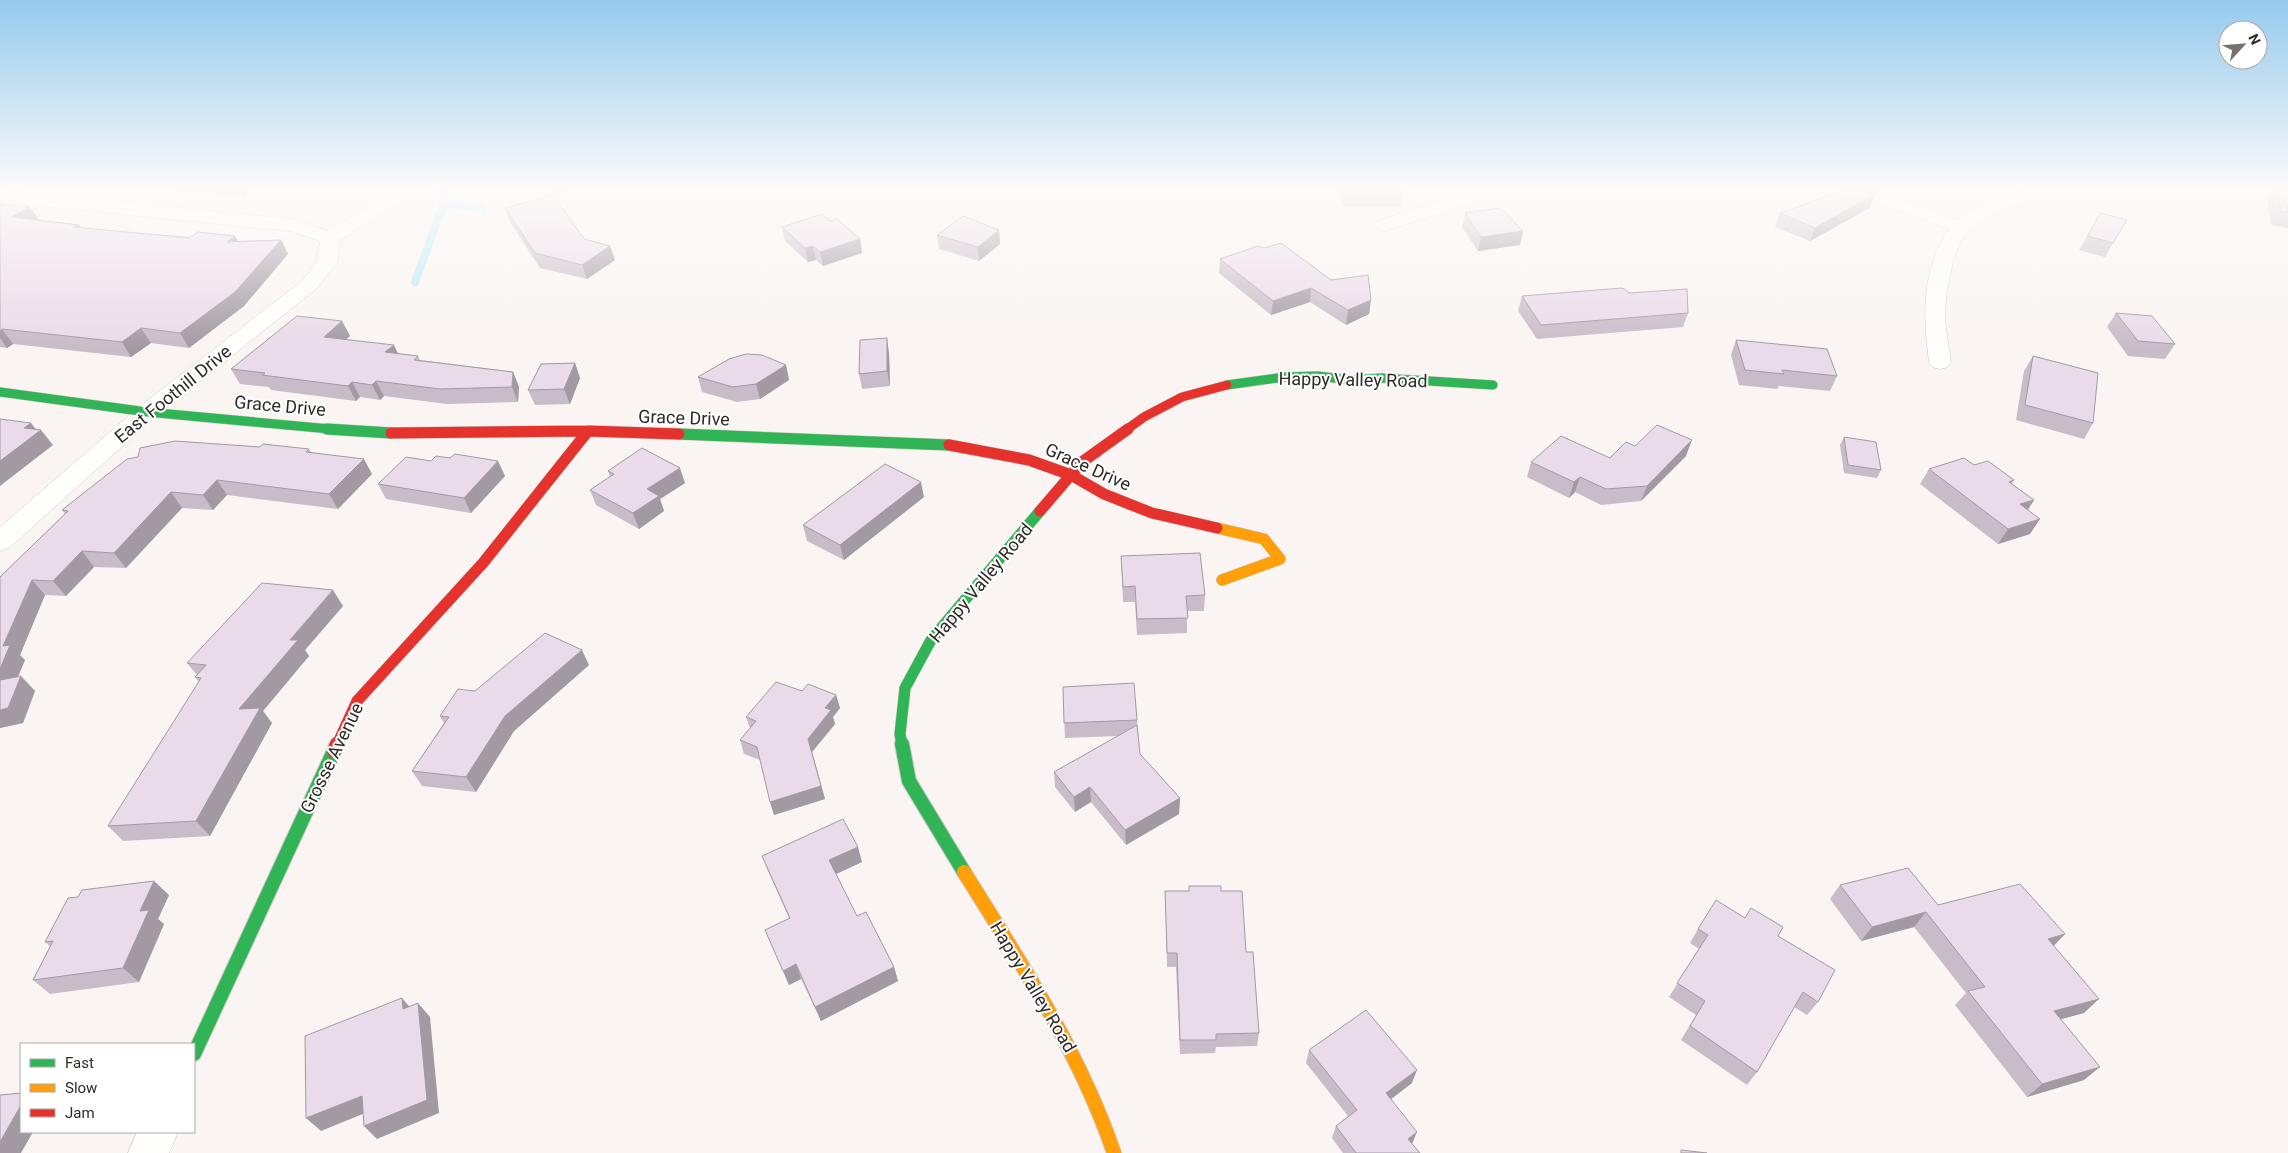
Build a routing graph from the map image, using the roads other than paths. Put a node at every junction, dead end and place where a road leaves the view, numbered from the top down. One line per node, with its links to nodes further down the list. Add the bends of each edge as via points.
1 (330, 241): 6 (street, East Foothill Drive, via 327,263 309,285)
2 (1952, 241): 3 (street, via 1935,306)
3 (1940, 362)
4 (1493, 385): 8 (street, Happy Valley Road, via 1318,376 1233,383 1182,397 1144,417 1082,462)
5 (0, 392): 6 (street, Grace Drive)
6 (147, 412): 7 (street, Grace Drive, via 374,433); 9 (street, East Foothill Drive)
7 (588, 431): 8 (street, Grace Drive, via 959,445 1028,460); 11 (street, Grosse Avenue, via 482,564 358,701)
8 (1072, 475): 10 (street, Grace Drive, via 1104,494 1152,513 1264,539 1280,558); 14 (street, Happy Valley Road, via 931,640 905,688 900,734 909,781 1070,1048 1105,1123)
9 (0, 542)
10 (1222, 580)
11 (195, 1052)
12 (158, 1133): 13 (street)
13 (148, 1153)
14 (1114, 1153)

